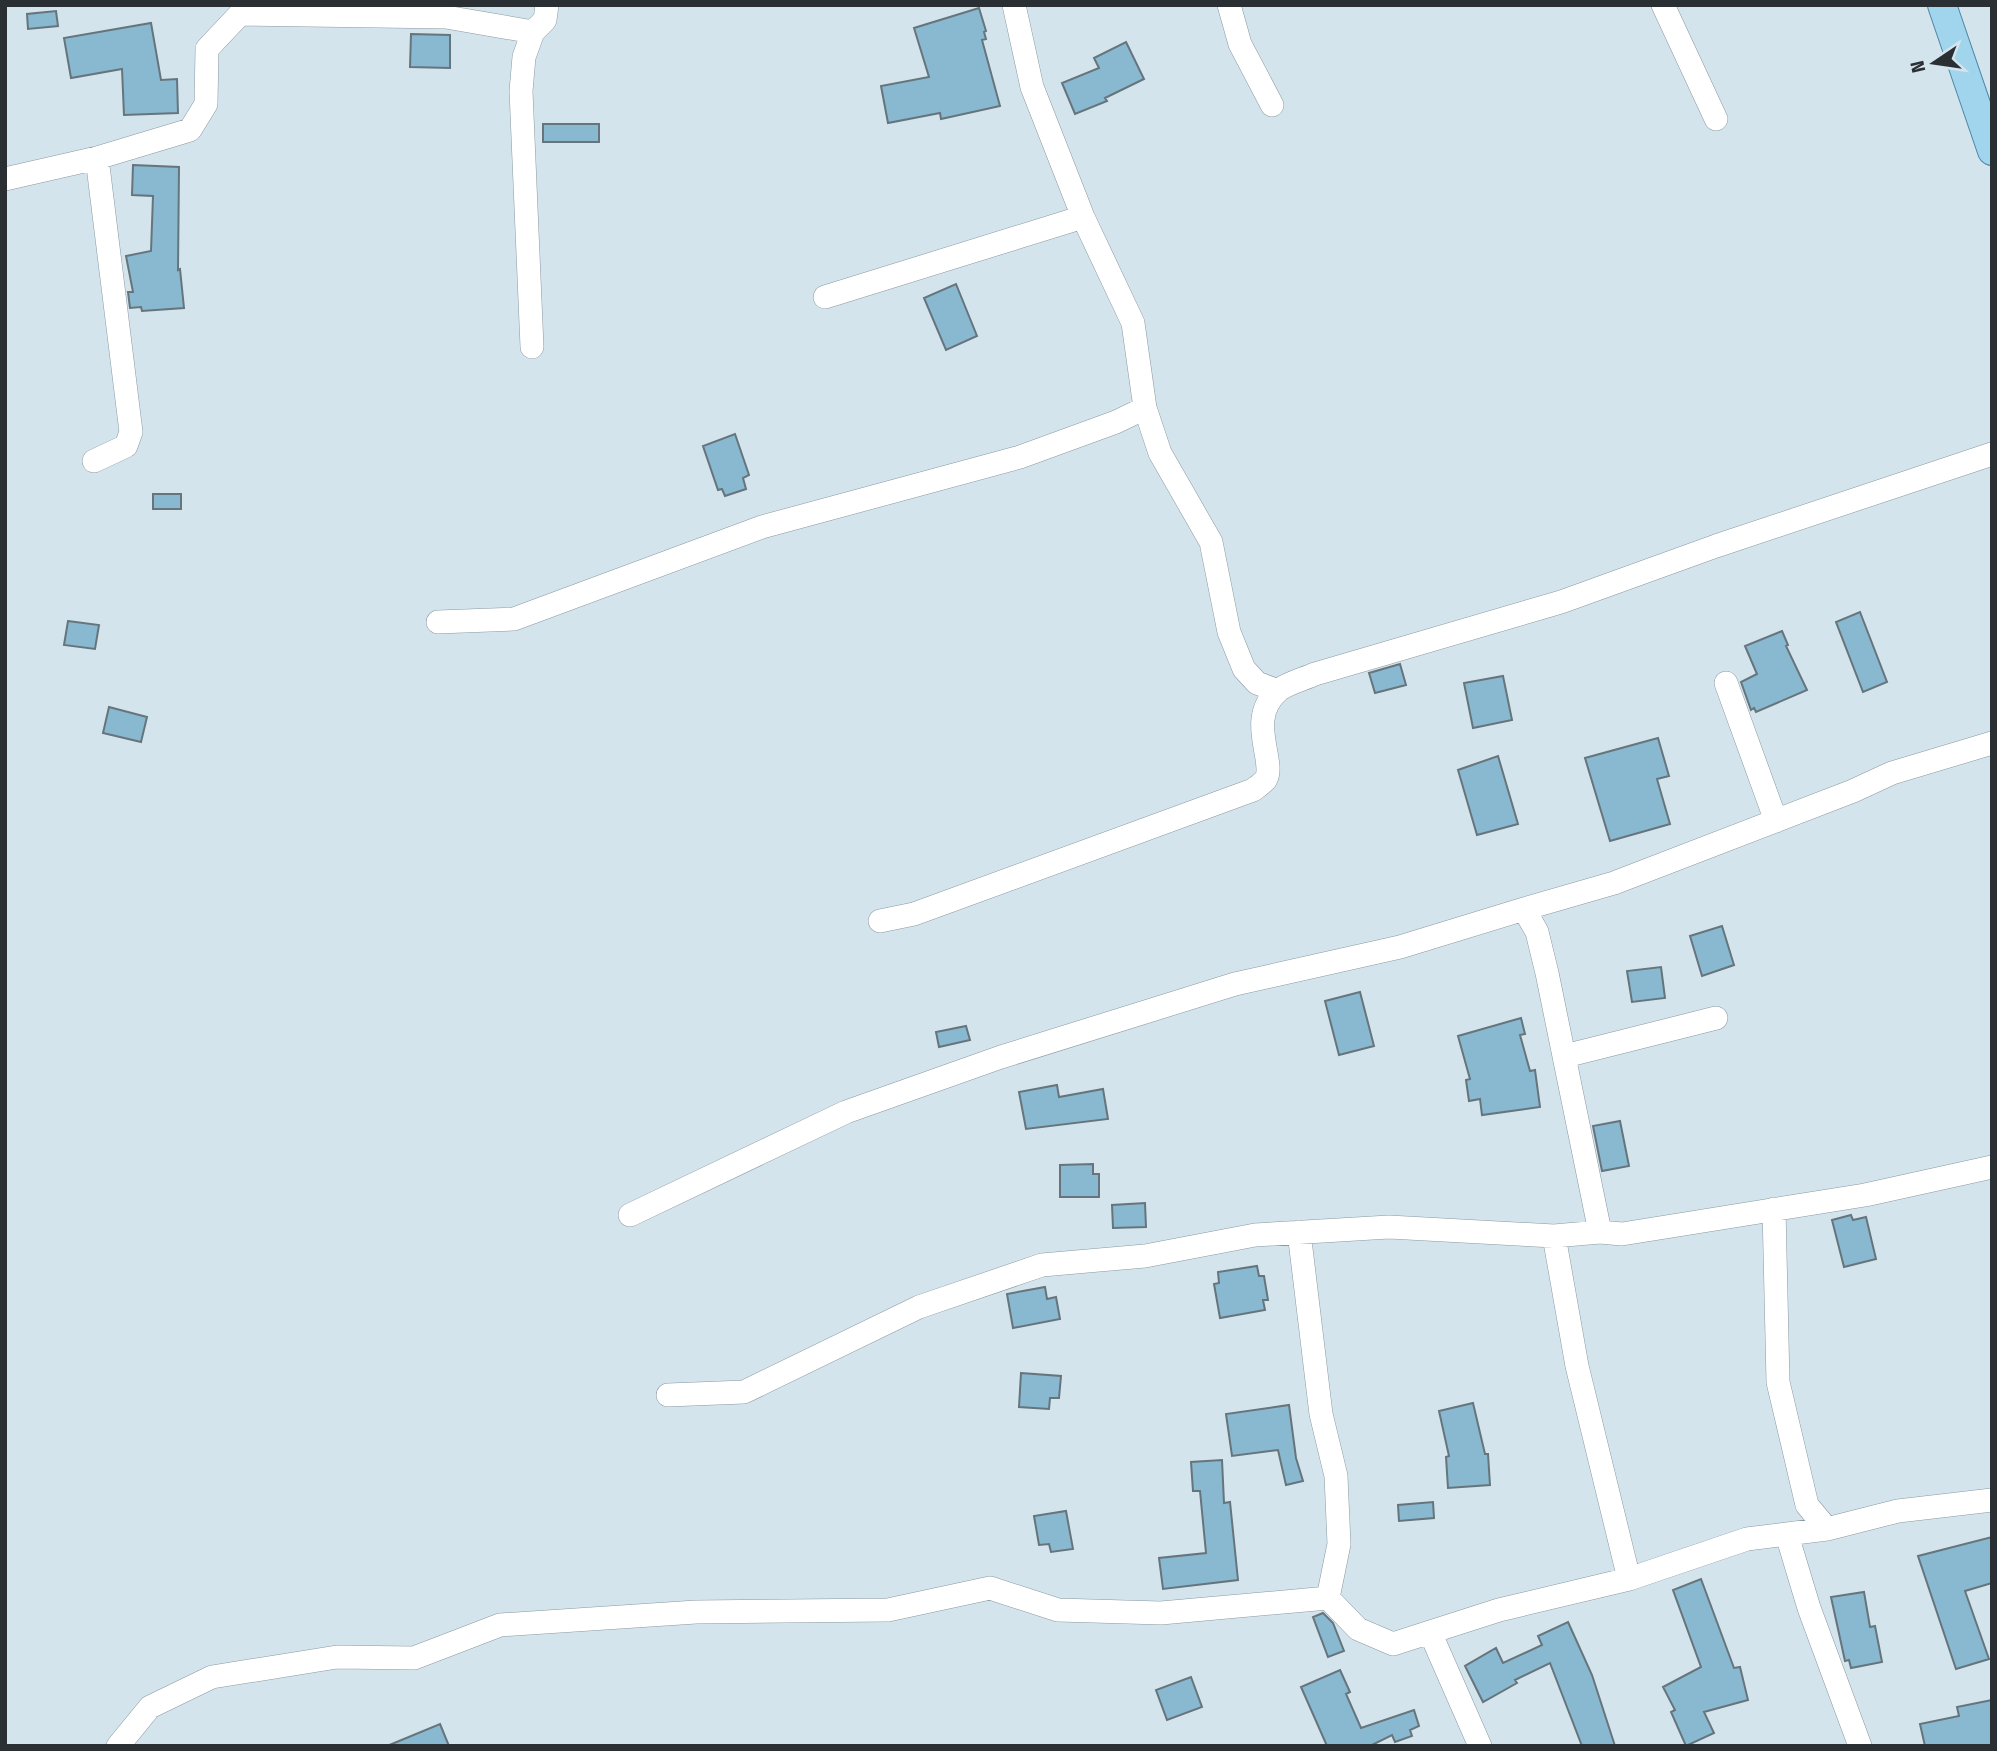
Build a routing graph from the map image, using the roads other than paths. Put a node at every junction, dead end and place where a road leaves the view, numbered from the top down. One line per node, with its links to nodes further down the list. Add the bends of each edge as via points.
1 (547, 5): 7 (street, via 545,20)
2 (1014, 5): 13 (street, via 1032,88)
3 (1229, 5): 8 (street, via 1240,44)
4 (1663, 5): 9 (street)
5 (1942, 5): 10 (main road)
6 (260, 10): 7 (street, via 446,17); 11 (street, via 240,14 207,49 206,104 190,131)
7 (533, 32): 15 (street, via 524,57 521,91)
8 (1272, 105)
9 (1716, 119)
10 (1991, 149)
11 (97, 158): 12 (street); 18 (street, via 131,432 126,446)
12 (5, 180)
13 (1083, 217): 14 (street); 16 (street, via 1133,323)
14 (825, 297)
15 (531, 347)
16 (1145, 408): 19 (street, via 1020,457 762,527 513,619); 21 (street, via 1160,453 1211,542 1229,632 1244,669 1257,683)
17 (1992, 454): 21 (street, via 1716,545 1561,602 1315,674)
18 (94, 461)
19 (438, 622)
20 (1726, 683): 23 (street)
21 (1278, 691): 25 (street, via 1263,716 1266,779 1253,790 914,914)
22 (1992, 743): 23 (street, via 1892,773)
23 (1776, 821): 24 (street, via 1614,883)
24 (1524, 909): 27 (street, via 1537,932); 30 (street, via 1400,947 1235,985 1001,1057 846,1112)
25 (880, 922)
26 (1716, 1018): 27 (street)
27 (1565, 1056): 32 (street)
28 (1992, 1167): 29 (street)
29 (1774, 1209): 32 (street, via 1622,1234); 36 (street, via 1778,1382 1807,1505)
30 (630, 1215)
31 (1299, 1232): 33 (street, via 1389,1227); 34 (street, via 1255,1235 1145,1256 1042,1265 919,1307 744,1392); 39 (street, via 1321,1414 1336,1476 1339,1544)
32 (1600, 1232): 33 (street)
33 (1554, 1236): 38 (street, via 1577,1366)
34 (668, 1395)
35 (1992, 1500): 36 (street, via 1898,1511)
36 (1827, 1530): 37 (street)
37 (1787, 1535): 38 (street, via 1747,1539); 43 (street)
38 (1629, 1579): 40 (street, via 1499,1610)
39 (1328, 1598): 40 (street, via 1358,1629 1393,1644); 41 (street, via 1148,1613 1058,1610 990,1588 888,1610 696,1612 500,1625 414,1658 337,1657 212,1677 150,1707)
40 (1430, 1632): 42 (street)
41 (118, 1746)
42 (1480, 1746)
43 (1860, 1746)

